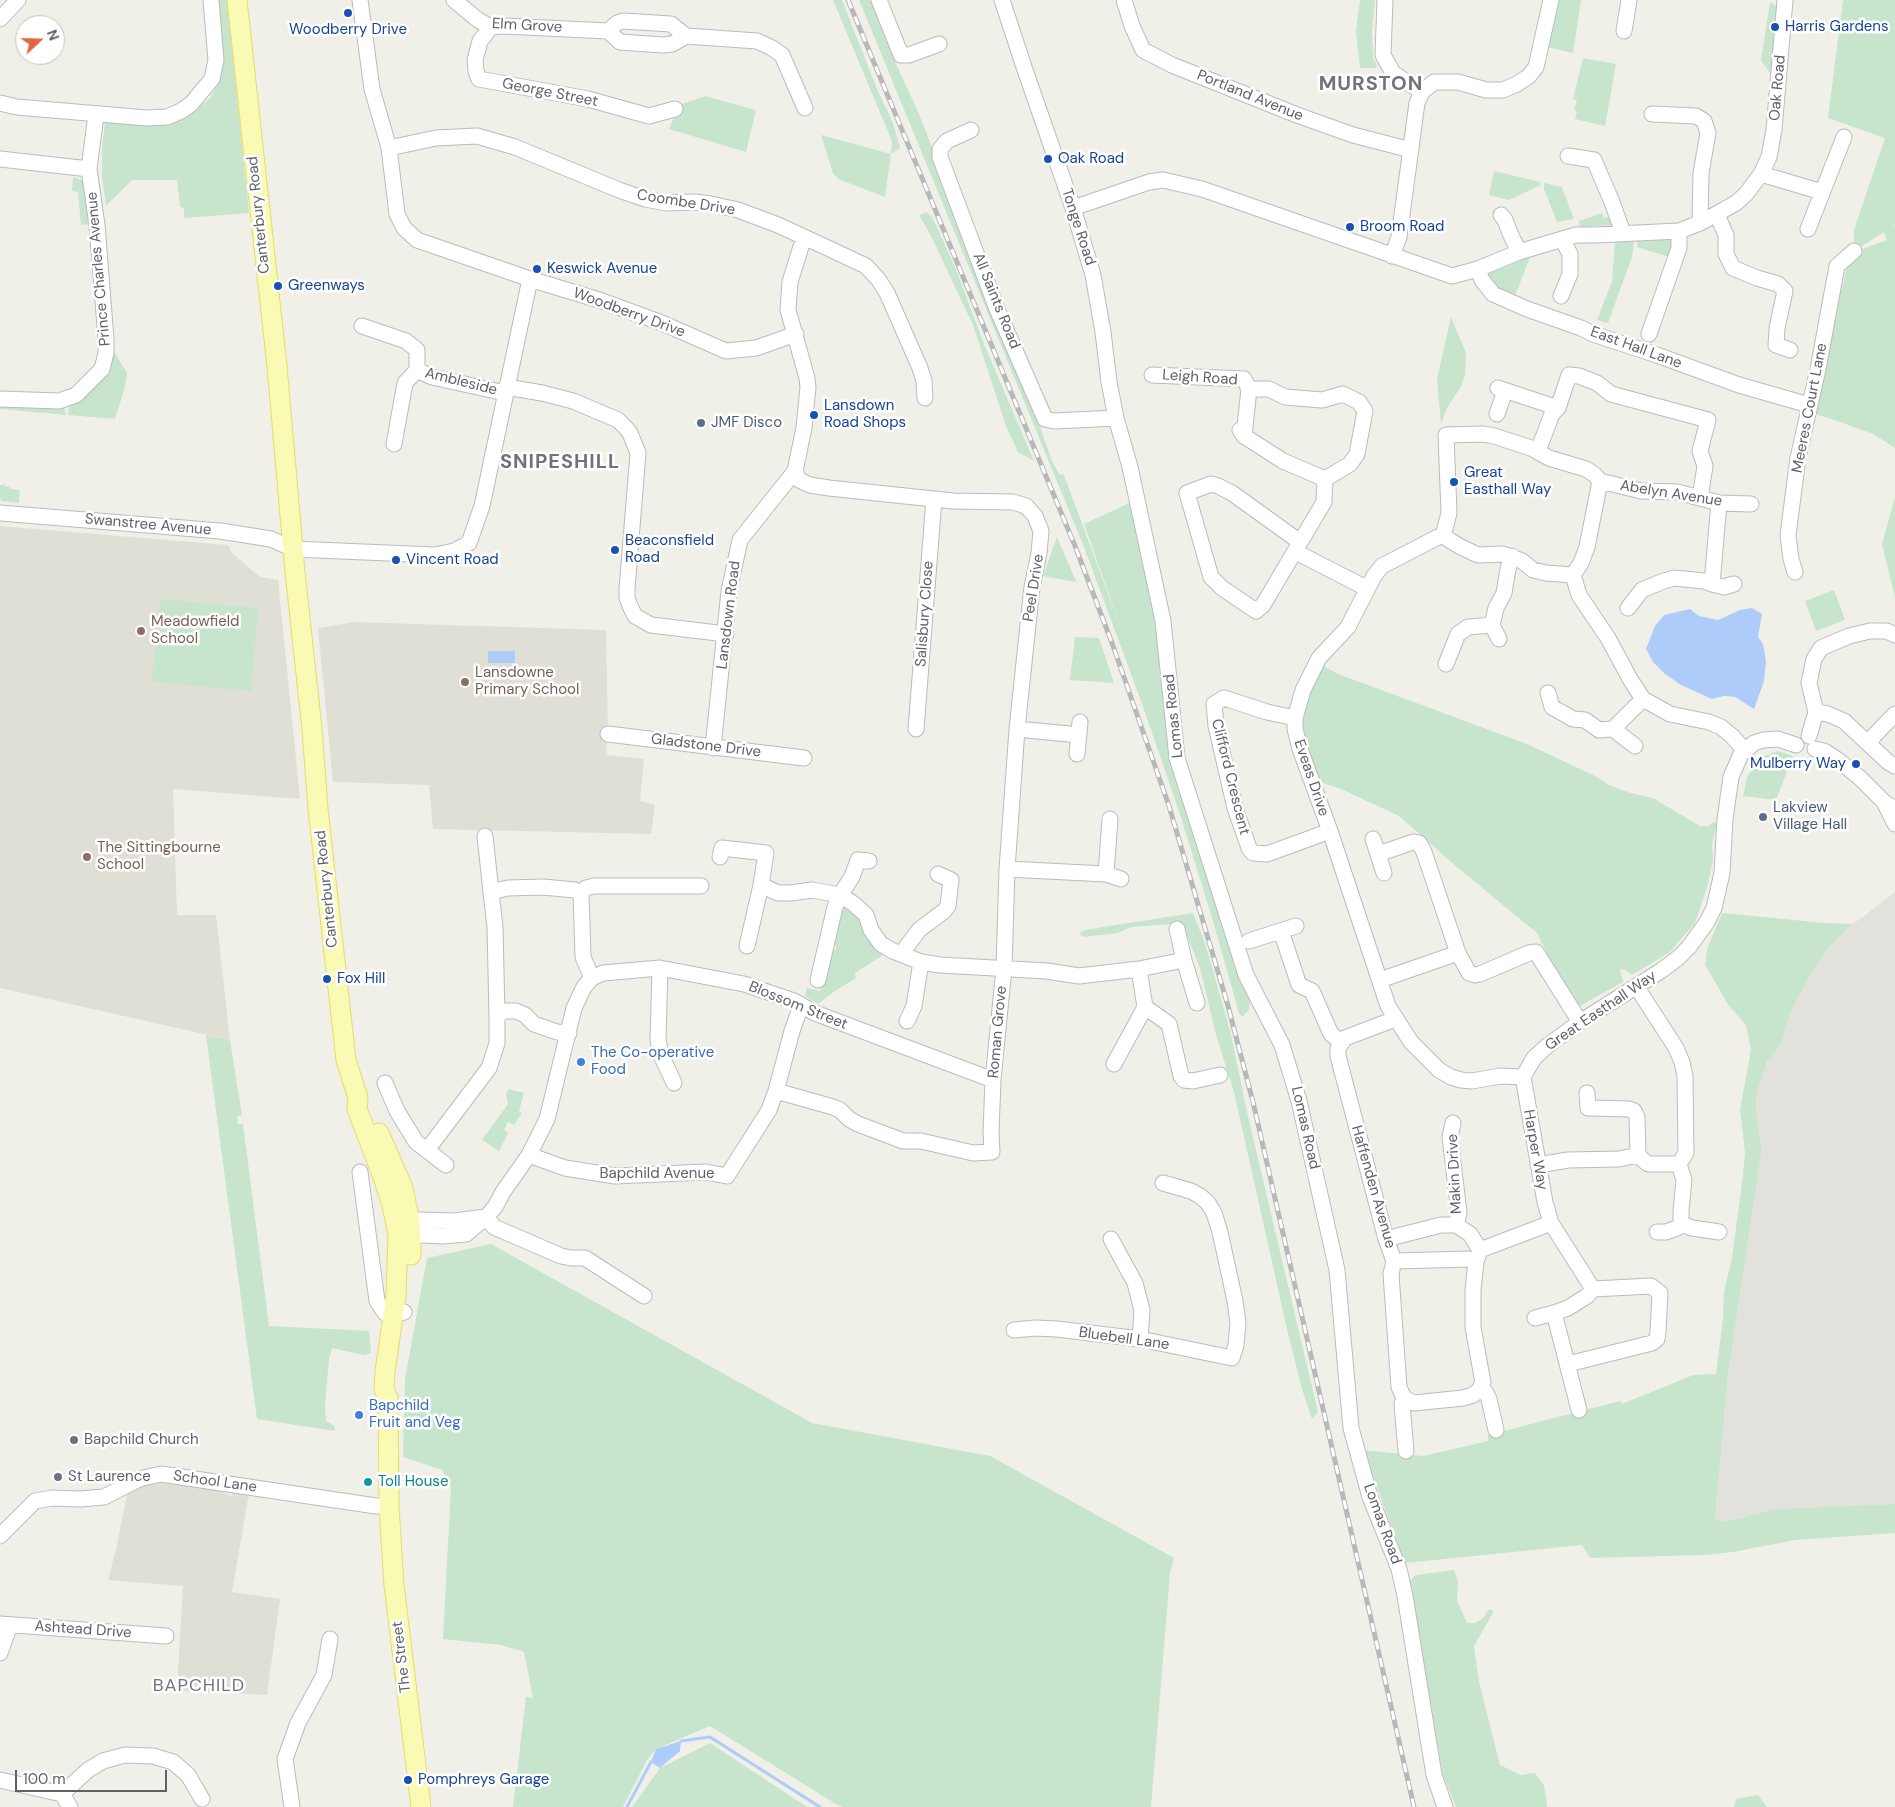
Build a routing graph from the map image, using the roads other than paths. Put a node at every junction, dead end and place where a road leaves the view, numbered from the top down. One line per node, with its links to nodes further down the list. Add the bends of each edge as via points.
1 (18, 0): 13 (street)
2 (211, 0): 24 (street, via 216,60 212,79 191,104 167,117)
3 (237, 0): 76 (main road, Canterbury Road, via 277,366)
4 (360, 0): 27 (street, Woodberry Drive, via 372,89)
5 (454, 0): 14 (street, Elm Grove)
6 (879, 0): 18 (street, via 901,54 909,55)
7 (1002, 0): 34 (street, Tonge Road)
8 (1124, 0): 28 (street, Portland Avenue, via 1143,50 1172,65 1297,115 1353,135)
9 (1385, 0): 19 (street, via 1383,55 1393,73)
10 (1551, 0): 19 (street, via 1536,67 1529,76 1503,90 1486,90 1458,82 1434,82)
11 (1629, 0): 16 (street)
12 (1785, 0): 32 (street, Oak Road, via 1774,130 1769,157)
13 (0, 18)
14 (491, 27): 15 (street, Elm Grove); 21 (street, George Street, via 480,41 475,60 479,79 588,99 649,116)
15 (608, 31): 17 (street, Elm Grove, via 620,42 663,45); 17 (street, Elm Grove, via 623,21 671,24)
16 (1624, 31)
17 (686, 36): 22 (street, Elm Grove, via 757,41 772,48 782,55)
18 (939, 44)
19 (1422, 92): 28 (street, via 1417,103)
20 (0, 103): 24 (street, via 17,108)
21 (675, 108)
22 (805, 108)
23 (1652, 114): 37 (street, via 1696,116 1704,121 1708,133 1701,173)
24 (96, 115): 31 (street, Prince Charles Avenue)
25 (971, 130): 62 (street, All Saints Road, via 948,141 940,149 940,156 997,309 1045,419)
26 (1844, 137): 33 (street)
27 (389, 148): 41 (street, Coombe Drive, via 436,138 477,136 515,147 645,199 727,208); 47 (street, Woodberry Drive, via 397,214 404,228 418,240)
28 (1411, 150): 45 (street, via 1399,237)
29 (1568, 156): 40 (street, via 1594,160)
30 (0, 160): 31 (street)
31 (89, 169): 58 (street, Prince Charles Avenue, via 106,339 102,369 76,395 59,401)
32 (1761, 174): 33 (street); 36 (street, Oak Road, via 1746,194)
33 (1822, 192): 38 (street)
34 (1073, 208): 45 (street, Oak Road, via 1163,180 1202,189); 62 (street, Tonge Road, via 1093,275)
35 (1501, 215): 44 (street)
36 (1717, 215): 37 (street, Oak Road); 52 (street, via 1726,235 1726,254 1733,268 1778,284 1785,291 1776,345)
37 (1700, 223): 39 (street, Oak Road)
38 (1808, 229)
39 (1679, 231): 40 (street, Oak Road); 51 (street, via 1679,248)
40 (1623, 233): 42 (street, Oak Road, via 1576,234)
41 (804, 237): 50 (street, Lansdown Road, via 788,293 788,310); 57 (street, Coombe Drive, via 866,266 878,279 920,368)
42 (1562, 239): 44 (street, Oak Road); 48 (street, via 1570,254 1570,274)
43 (1854, 251): 59 (street, Meeres Court Lane, via 1837,266)
44 (1520, 252): 46 (street, Oak Road)
45 (1392, 256): 46 (street, Oak Road, via 1448,276)
46 (1478, 269): 59 (street, East Hall Lane, via 1492,294 1528,309 1739,385)
47 (530, 279): 50 (street, Woodberry Drive, via 611,304 726,351 762,346); 56 (street)
48 (1561, 296)
49 (362, 326): 53 (street, Ambleside, via 406,341 417,350)
50 (796, 334): 66 (street, Lansdown Road, via 808,387)
51 (1649, 334)
52 (1790, 350)
53 (417, 370): 56 (street, Ambleside, via 432,377); 63 (street, Ambleside, via 405,383)
54 (1152, 375): 55 (street, Leigh Road, via 1244,379)
55 (1249, 389): 67 (street, via 1242,433 1283,461); 67 (street, Leigh Road, via 1270,389 1285,397 1304,400 1322,400 1343,394 1359,402 1365,411 1357,454 1350,464)
56 (506, 390): 76 (street, via 482,506 469,543 454,551 435,555); 85 (street, via 542,393 573,401 618,420 630,433 638,453 627,597 630,606 635,616 651,624)
57 (925, 398)
58 (0, 399)
59 (1809, 405): 78 (street, Meeres Court Lane, via 1788,535)
60 (1558, 408): 61 (street, via 1501,389); 64 (street, via 1552,414); 69 (street, via 1569,375 1597,383 1611,394 1708,420 1700,450 1704,466)
61 (1497, 414)
62 (1116, 418): 65 (street, Tonge Road)
63 (394, 444)
64 (1538, 451): 68 (street, via 1549,458 1586,469); 74 (street, via 1483,434 1446,435 1449,513)
65 (1128, 459): 203 (street, Lomas Road, via 1162,621 1176,758 1246,975 1282,1045 1299,1101 1337,1270 1351,1428 1370,1497 1399,1569 1434,1775)
66 (795, 471): 70 (street, Peel Drive, via 799,480 810,485); 85 (street, Lansdown Road, via 740,540 729,591)
67 (1325, 478): 75 (street, via 1324,502)
68 (1600, 481): 69 (street, Abelyn Avenue, via 1641,491 1676,492); 79 (street, Abelyn Avenue, via 1587,547)
69 (1700, 498): 71 (street, Abelyn Avenue)
70 (934, 499): 94 (street, Salisbury Close); 95 (street, Peel Drive, via 1013,502 1026,506 1042,531 1032,587)
71 (1719, 502): 72 (street, Abelyn Avenue); 80 (street)
72 (1751, 504)
73 (0, 513): 76 (street, Swanstree Avenue, via 220,531 271,538)
74 (1443, 536): 77 (street, via 1478,555); 82 (street, Eveas Drive, via 1382,566)
75 (1298, 547): 75 (street, via 1263,605 1256,610 1211,577 1187,493 1211,484 1218,486 1232,493); 82 (street)
76 (293, 549): 172 (main road, Canterbury Road, via 346,1060 358,1098 357,1109)
77 (1512, 556): 79 (street, via 1533,570); 84 (street, via 1504,593)
78 (1795, 572)
79 (1573, 574): 89 (street, via 1579,595)
80 (1712, 584): 81 (street, via 1724,587); 83 (street, via 1674,578 1642,590)
81 (1734, 584)
82 (1366, 588): 93 (street, Eveas Drive, via 1348,627 1318,658 1302,690)
83 (1628, 608)
84 (1492, 625): 87 (street); 88 (street, via 1468,627 1458,634)
85 (726, 634): 101 (street, Lansdown Road)
86 (1895, 636): 91 (street, via 1887,631 1870,631 1821,648 1814,659 1809,683)
87 (1499, 639)
88 (1446, 664)
89 (1644, 699): 96 (street); 102 (street, via 1670,714 1721,727)
90 (1548, 706): 96 (street, via 1573,719 1585,720 1599,730)
91 (1816, 712): 98 (street, via 1844,722); 99 (street)
92 (1895, 714): 98 (street)
93 (1295, 718): 109 (street, Eveas Drive, via 1294,729 1300,749); 109 (street, Clifford Crescent, via 1224,698 1214,704 1235,808 1253,853 1267,854)
94 (916, 729)
95 (1017, 729): 103 (street, via 1080,728); 115 (street, Peel Drive)
96 (1614, 729): 100 (street)
97 (608, 734): 101 (street, Gladstone Drive)
98 (1868, 742): 105 (street)
99 (1806, 743): 102 (street, via 1763,740); 106 (street, via 1838,760)
100 (1635, 746)
101 (713, 748): 104 (street, Gladstone Drive)
102 (1745, 751): 141 (street, Great Easthall Way, via 1731,777 1722,872 1714,908 1689,947 1662,970)
103 (1077, 754)
104 (804, 758)
105 (1895, 766)
106 (1890, 805): 108 (street)
107 (1105, 824): 118 (street)
108 (1895, 824)
109 (1330, 831): 140 (street, Eveas Drive)
110 (485, 836): 122 (street)
111 (1373, 839): 112 (street)
112 (1378, 854): 116 (street); 131 (street, via 1413,842 1419,843)
113 (720, 857): 120 (street, via 722,848 766,853)
114 (869, 861): 124 (street, via 858,860)
115 (1008, 870): 118 (street); 125 (street, Peel Drive)
116 (1384, 873)
117 (938, 874): 132 (street, via 952,880 948,906 919,930)
118 (1106, 874): 119 (street)
119 (1121, 879)
120 (761, 885): 124 (street, via 778,893 812,890); 129 (street)
121 (701, 886): 123 (street, via 594,886)
122 (491, 892): 123 (street, via 544,887); 145 (street)
123 (581, 892): 138 (street, via 583,957)
124 (840, 896): 132 (street, via 866,916 881,944); 139 (street)
125 (1006, 912): 136 (street, Roman Grove)
126 (1296, 926): 128 (street)
127 (1177, 929): 133 (street)
128 (1280, 930): 130 (street); 150 (street, via 1299,985 1312,991 1331,1034)
129 (744, 937)
130 (1250, 941)
131 (1458, 953): 140 (street); 148 (street, via 1469,973 1475,975 1536,952)
132 (901, 954): 134 (street)
133 (1184, 960): 137 (street); 142 (street)
134 (921, 962): 136 (street); 147 (street, via 914,1006)
135 (660, 968): 138 (street, Blossom Street, via 603,973); 143 (street, Blossom Street, via 744,984); 156 (street, via 658,1040)
136 (1004, 968): 137 (street, via 1079,976); 154 (street, Roman Grove)
137 (1139, 969): 144 (street)
138 (592, 978): 149 (street, via 574,1008)
139 (818, 980)
140 (1380, 980): 146 (street)
141 (1636, 986): 148 (street, Great Easthall Way); 163 (street, via 1682,1062 1686,1153)
142 (1197, 1003)
143 (801, 1006): 154 (street, Blossom Street); 157 (street)
144 (1145, 1007): 151 (street); 152 (street, via 1169,1024 1184,1080)
145 (497, 1015): 149 (street, via 505,1010 516,1011 534,1024); 160 (street, via 497,1043 489,1068)
146 (1395, 1019): 150 (street); 153 (street, via 1418,1051 1438,1070 1451,1077 1472,1081 1500,1076)
147 (908, 1021)
148 (1580, 1022): 153 (street, Great Easthall Way, via 1534,1058)
149 (568, 1033): 161 (street, via 547,1119)
150 (1341, 1042): 176 (street, Haffenden Avenue, via 1338,1056)
151 (1114, 1064)
152 (1220, 1075)
153 (1523, 1077): 165 (street, Harper Way)
154 (993, 1080): 157 (street, Roman Grove, via 992,1152 981,1154 921,1141 903,1141 854,1121 833,1106)
155 (385, 1083): 160 (street, via 409,1131)
156 (674, 1083)
157 (776, 1091): 161 (street, Bapchild Avenue, via 769,1110 727,1176 706,1172 614,1176 565,1168)
158 (1587, 1093): 162 (street, via 1588,1108 1629,1108 1634,1112 1637,1117)
159 (1454, 1123): 170 (street, Makin Drive, via 1450,1137 1459,1213)
160 (427, 1150): 164 (street)
161 (529, 1155): 168 (street)
162 (1638, 1155): 163 (street, via 1648,1164); 165 (street)
163 (1679, 1164): 171 (street, via 1684,1180)
164 (446, 1165)
165 (1538, 1165): 169 (street, Harper Way)
166 (360, 1172): 181 (street, via 377,1302 385,1313)
167 (1163, 1182): 185 (street, Bluebell Lane, via 1200,1196 1214,1213 1238,1323 1236,1344 1232,1358)
168 (486, 1217): 172 (street, via 454,1221 420,1220); 180 (street, via 494,1227 561,1256 584,1258)
169 (1551, 1223): 177 (street); 179 (street, Harper Way)
170 (1456, 1224): 176 (street, Makin Drive); 177 (street, Makin Drive, via 1470,1234)
171 (1681, 1224): 173 (street, via 1666,1232); 174 (street)
172 (404, 1228): 181 (main road, via 397,1284)
173 (1657, 1232)
174 (1720, 1232)
175 (1112, 1239): 185 (street, via 1136,1284 1142,1310)
176 (1386, 1239): 178 (street, Haffenden Avenue)
177 (1478, 1256): 178 (street, via 1469,1260); 187 (street, via 1473,1290 1473,1327 1483,1383)
178 (1394, 1261): 188 (street, Haffenden Avenue, via 1391,1274 1399,1387)
179 (1593, 1289): 182 (street, via 1568,1308); 186 (street, via 1642,1285 1656,1288 1660,1293 1656,1339 1646,1345)
180 (644, 1296)
181 (398, 1313): 192 (main road, via 392,1390 388,1398)
182 (1554, 1313): 183 (street); 186 (street)
183 (1535, 1318)
184 (1014, 1330): 185 (street, Bluebell Lane, via 1057,1329)
185 (1140, 1339)
186 (1568, 1364): 189 (street)
187 (1479, 1390): 188 (street, via 1473,1396 1463,1398 1414,1403); 190 (street, via 1486,1393)
188 (1404, 1398): 191 (street, Haffenden Avenue)
189 (1579, 1410)
190 (1496, 1430)
191 (1406, 1451)
192 (389, 1506): 193 (street, School Lane, via 161,1474 139,1479 104,1497 35,1501); 202 (main road, The Street, via 394,1585)
193 (0, 1536)
194 (5, 1624): 195 (street, Ashtead Drive); 197 (street)
195 (166, 1636)
196 (330, 1639): 201 (street, via 324,1675 298,1723 285,1759)
197 (0, 1653)
198 (0, 1780): 199 (street)
199 (66, 1800): 200 (street, via 88,1770 103,1761 125,1755 153,1756 173,1762 188,1775)
200 (202, 1800)
201 (292, 1807)
202 (421, 1807)
203 (1445, 1807)

